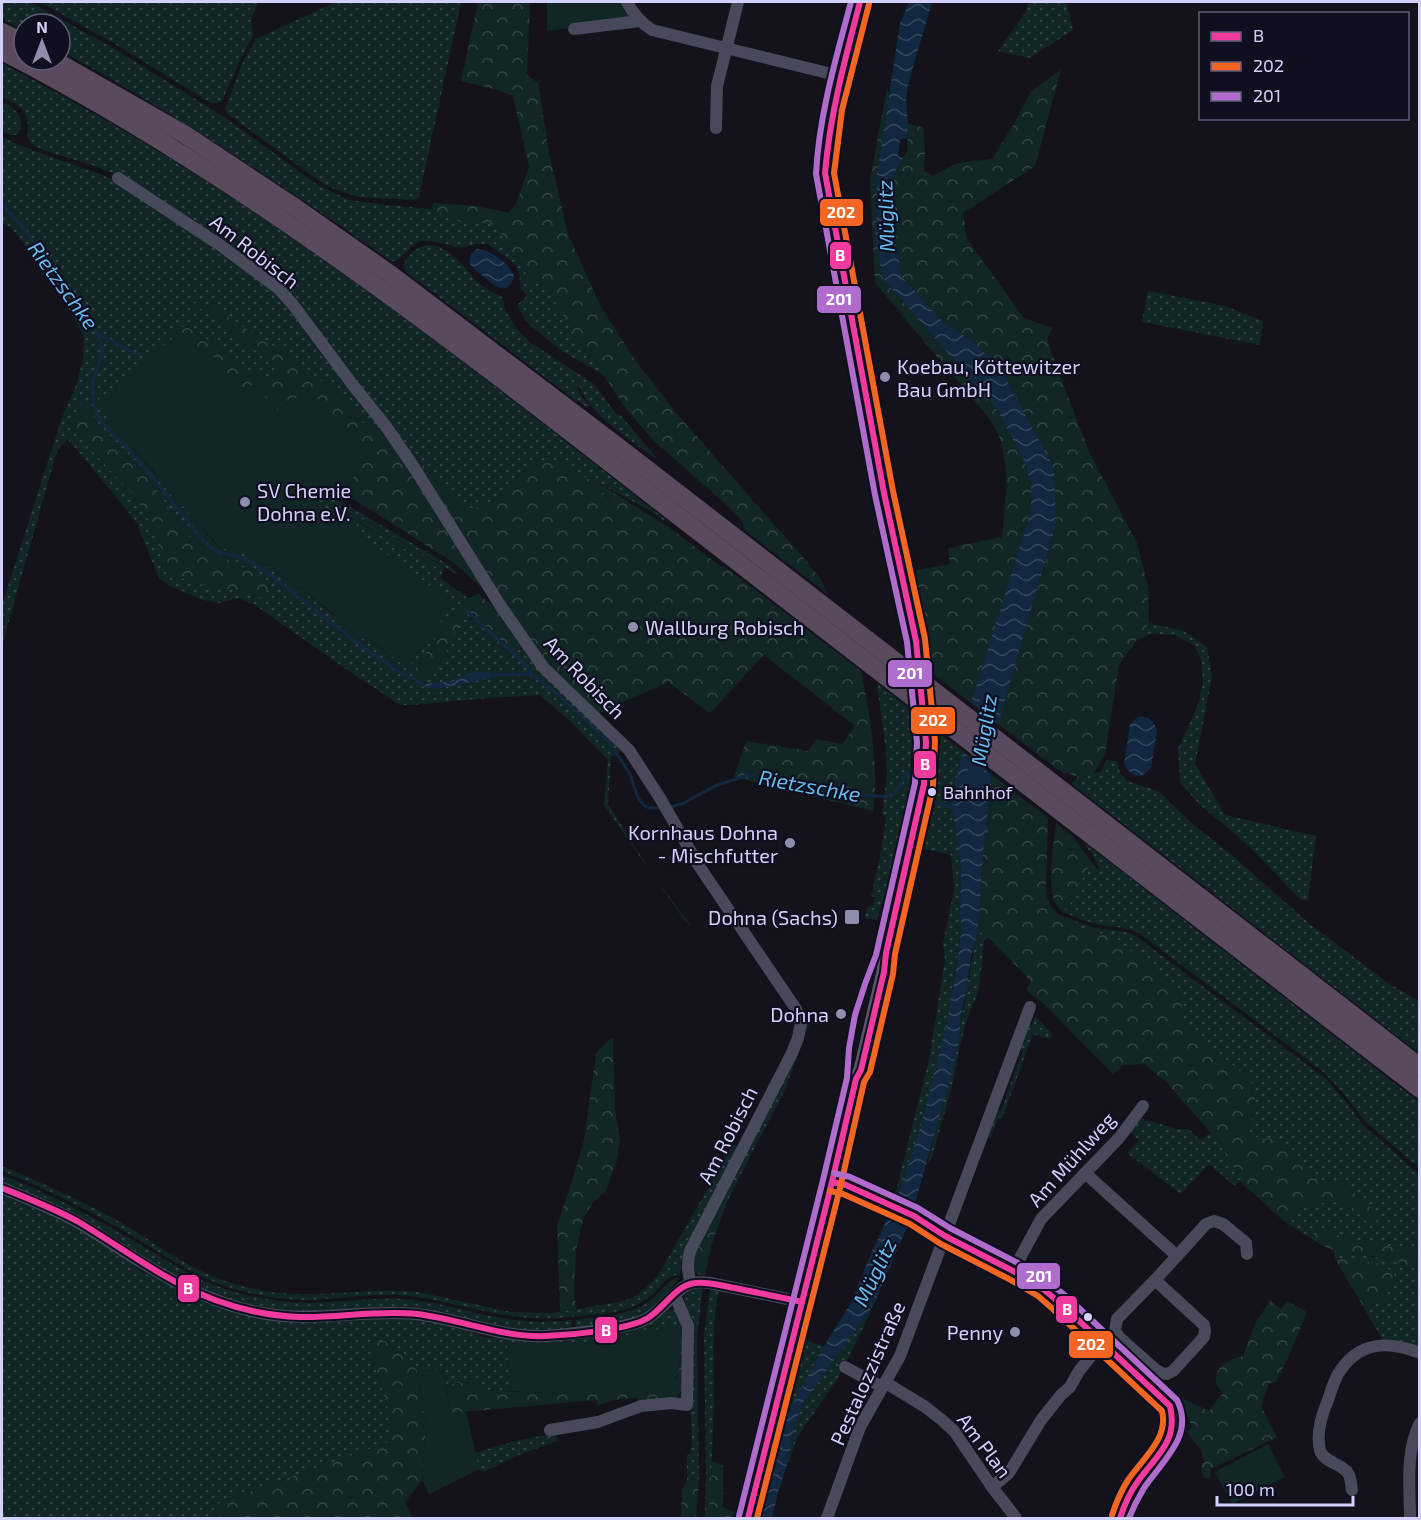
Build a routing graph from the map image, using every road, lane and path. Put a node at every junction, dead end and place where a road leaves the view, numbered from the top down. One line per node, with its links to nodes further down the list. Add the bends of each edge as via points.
1 (627, 2): 4 (street)
2 (738, 2): 6 (street)
3 (860, 2): 9 (main road)
4 (640, 21): 5 (street); 6 (street, via 652,30)
5 (574, 29)
6 (726, 48): 9 (street); 10 (street, via 717,86)
7 (2, 51): 14 (highway, via 175,150 378,286)
8 (72, 70): 13 (highway, via 184,134 390,274)
9 (840, 76): 17 (main road, via 829,125 825,173 884,493 916,641 926,742 918,814)
10 (716, 128)
11 (117, 178): 24 (street, Am Robisch, via 229,251 279,289 294,306 403,452 543,667 629,750 699,866 796,1009 801,1023 792,1053 690,1251 687,1274)
12 (1030, 1007): 19 (street, Pestalozzistraße)
13 (1419, 1067)
14 (1419, 1089)
15 (1143, 1106): 16 (street, Am Mühlweg)
16 (1085, 1173): 21 (street); 22 (street, Am Mühlweg, via 1041,1219)
17 (832, 1182): 19 (street, via 891,1204); 26 (main road)
18 (2, 1188): 25 (street, via 76,1221 188,1288 227,1305 269,1315 403,1313 504,1333 541,1336 639,1322)
19 (945, 1236): 22 (street); 30 (street, Pestalozzistraße, via 900,1356)
20 (1247, 1254): 21 (street, via 1246,1243 1214,1221 1206,1224)
21 (1177, 1256): 23 (street)
22 (1013, 1271): 27 (street, via 1043,1289)
23 (1155, 1280): 23 (street, via 1117,1319 1115,1331 1155,1369 1167,1374 1204,1337 1205,1331 1204,1325)
24 (691, 1283): 25 (street); 26 (street, via 710,1283)
25 (675, 1296): 32 (street, via 688,1326 687,1405 641,1406 598,1422)
26 (802, 1302): 35 (main road)
27 (1102, 1342): 33 (street, via 1041,1420 1009,1473); 38 (street, via 1170,1406 1174,1419 1168,1441 1135,1484)
28 (1419, 1353): 34 (street, via 1371,1346 1358,1352 1337,1376 1325,1407 1319,1445 1322,1455 1350,1474)
29 (845, 1367): 30 (street, Am Plan)
30 (884, 1385): 33 (street, Am Plan, via 924,1406 954,1431); 36 (street, Pestalozzistraße, via 860,1427)
31 (1419, 1424): 39 (street, via 1410,1462)
32 (550, 1430)
33 (992, 1487): 37 (street, Am Plan)
34 (1352, 1490)
35 (748, 1518)
36 (827, 1518)
37 (1016, 1518)
38 (1120, 1518)
39 (1410, 1518)

